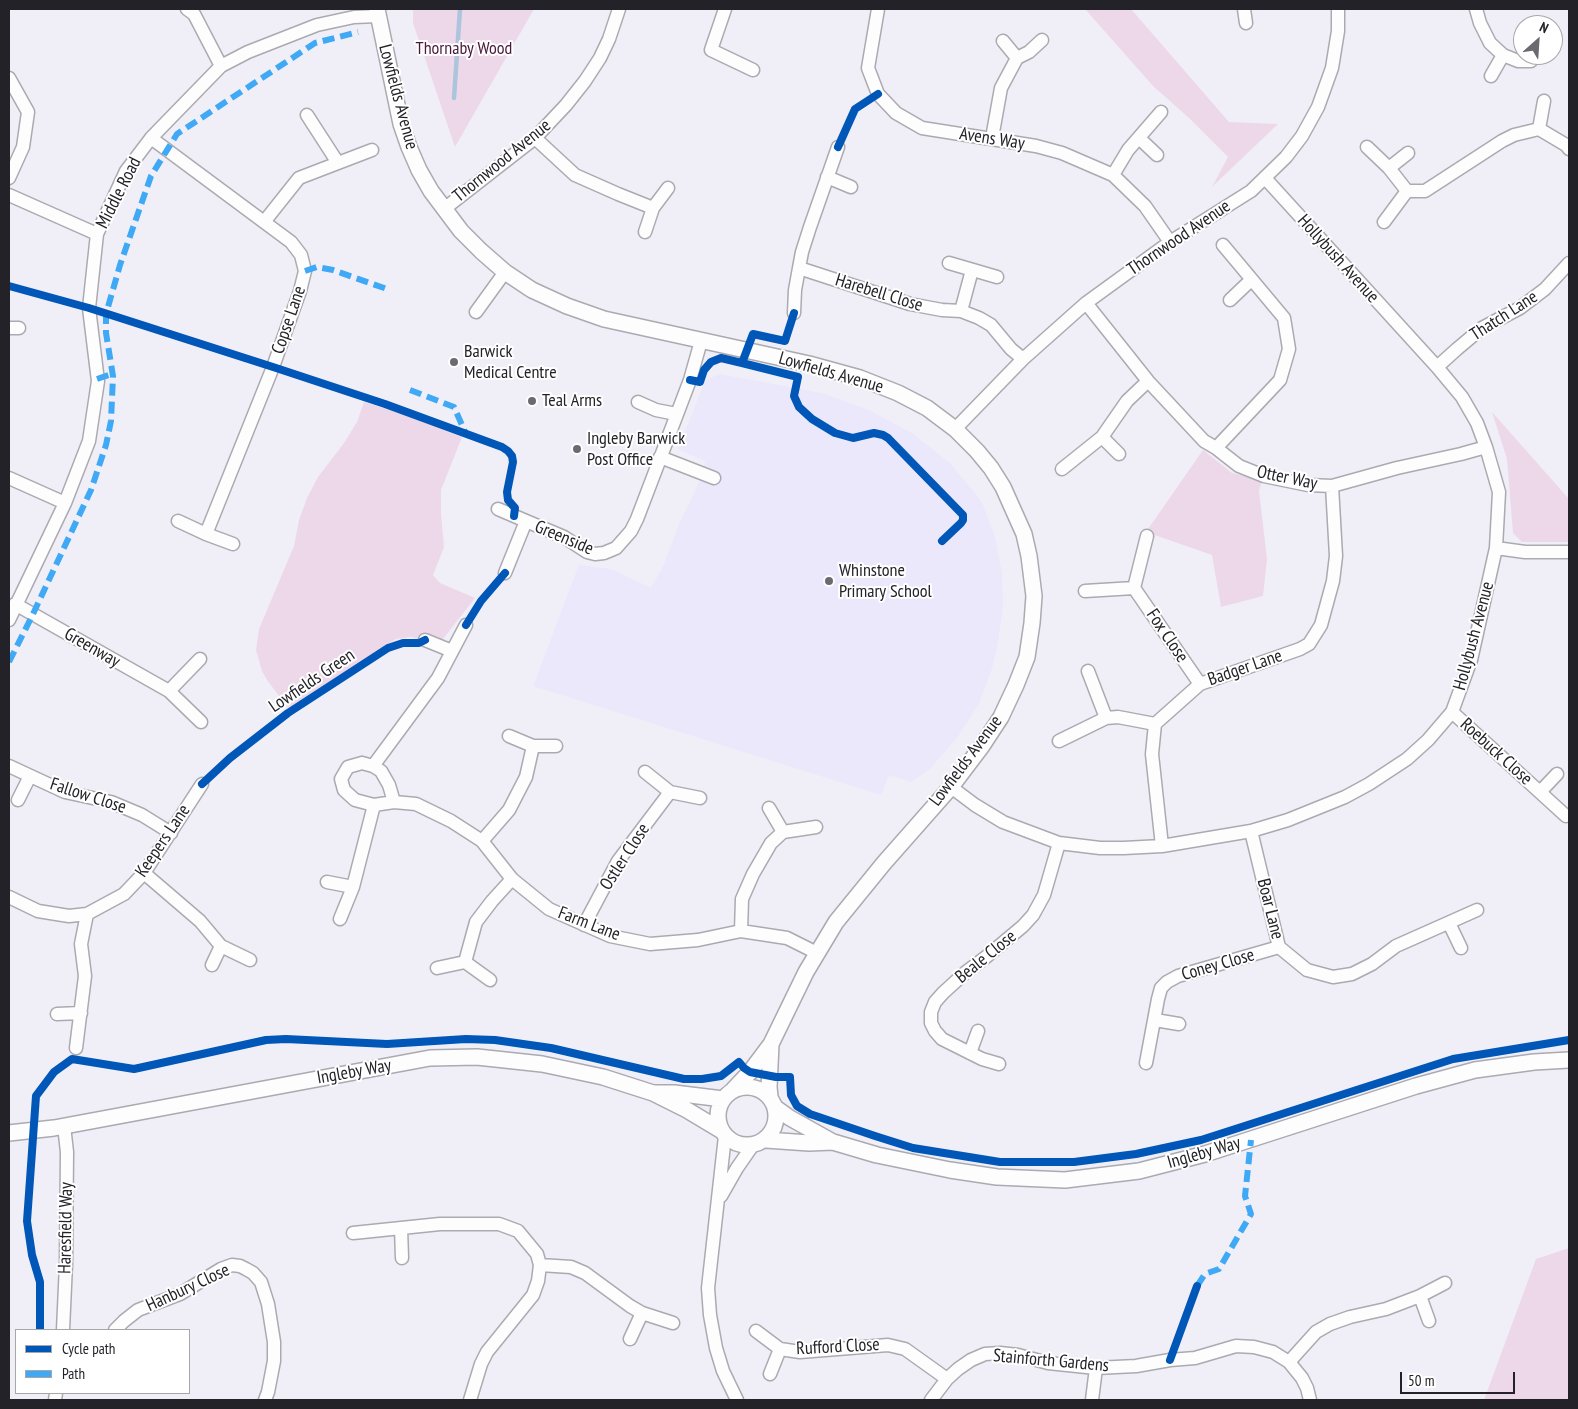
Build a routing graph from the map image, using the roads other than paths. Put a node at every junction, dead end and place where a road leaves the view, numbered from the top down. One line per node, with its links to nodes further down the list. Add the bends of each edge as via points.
1 (620, 9): 24 (street, Thornwood Avenue, via 603,52 586,82)
2 (725, 9): 16 (street, via 711,50)
3 (878, 9): 25 (street, Avens Way, via 868,68 878,94 896,113 922,128)
4 (1244, 9): 9 (street)
5 (1338, 9): 38 (street, Thornwood Avenue, via 1332,68 1318,107 1302,136)
6 (1476, 9): 12 (street, via 1490,43)
7 (194, 11): 15 (street)
8 (377, 12): 15 (street, Middle Road, via 317,25); 44 (street, Lowfields Avenue, via 404,132 420,170)
9 (1246, 23)
10 (1042, 40): 13 (street)
11 (1004, 41): 13 (street)
12 (1503, 55): 14 (street); 17 (street)
13 (1017, 58): 25 (street, via 1001,88)
14 (1513, 59)
15 (221, 66): 23 (street, Middle Road)
16 (753, 70)
17 (1491, 76)
18 (9, 78): 37 (street, via 28,112 24,146)
19 (1544, 101): 22 (street)
20 (1161, 112): 26 (street)
21 (307, 115): 33 (street)
22 (1539, 130): 29 (street); 41 (street, via 1514,134 1425,191)
23 (151, 138): 45 (street, Copse Lane); 48 (street, Middle Road, via 126,171)
24 (535, 138): 43 (street, via 575,175); 44 (street, Thornwood Avenue)
25 (992, 138): 35 (street, Avens Way, via 1062,153)
26 (1139, 138): 32 (street); 35 (street)
27 (838, 147): 36 (street)
28 (1367, 147): 34 (street)
29 (1569, 149)
30 (372, 150): 33 (street)
31 (1408, 153): 34 (street)
32 (1157, 155)
33 (338, 163): 45 (street, via 299,178)
34 (1390, 168): 41 (street)
35 (1113, 175): 49 (street, Avens Way, via 1145,206)
36 (828, 177): 39 (street); 53 (street)
37 (9, 178)
38 (1265, 178): 49 (street, Thornwood Avenue); 65 (street, Hollybush Avenue)
39 (851, 187)
40 (668, 188): 43 (street)
41 (1407, 191): 46 (street)
42 (9, 195): 48 (street)
43 (654, 208): 47 (street)
44 (444, 209): 55 (street, Lowfields Avenue, via 461,231)
45 (264, 222): 83 (street, Copse Lane, via 291,242 305,270 273,367)
46 (1384, 222)
47 (645, 232)
48 (97, 234): 79 (street, Middle Road, via 89,308 98,381 89,441)
49 (1170, 242): 59 (street, Thornwood Avenue)
50 (1223, 245): 57 (street)
51 (949, 263): 54 (street)
52 (1569, 263): 65 (street, Thatch Lane, via 1545,289 1520,308 1482,328)
53 (799, 268): 60 (street, Harebell Close, via 910,304); 62 (street)
54 (972, 270): 56 (street); 60 (street)
55 (505, 272): 61 (street); 63 (street, Lowfields Avenue, via 532,290 567,306 604,319)
56 (997, 277)
57 (1251, 280): 58 (street); 72 (street, via 1284,318 1290,349 1280,380)
58 (1230, 300)
59 (1086, 303): 64 (street, Thornwood Avenue); 66 (street, Otter Way)
60 (961, 311): 64 (street, Harebell Close, via 991,325)
61 (476, 312)
62 (794, 313)
63 (701, 341): 68 (street, Greenside); 69 (street, Lowfields Avenue, via 860,378 927,408)
64 (1023, 359): 69 (street, Thornwood Avenue)
65 (1437, 367): 71 (street, Hollybush Avenue, via 1462,397)
66 (1148, 381): 70 (street, via 1127,401); 72 (street, Otter Way, via 1204,442)
67 (638, 402): 68 (street)
68 (676, 414): 74 (street, Greenside)
69 (955, 429): 114 (street, Lowfields Avenue, via 977,451 1003,487 1024,534 1034,596 1026,657 1016,685 982,746)
70 (1102, 438): 73 (street); 75 (street)
71 (1486, 447): 78 (street, Otter Way); 86 (street, Hollybush Avenue, via 1498,492)
72 (1216, 448): 78 (street, Otter Way, via 1239,466 1264,476 1308,485)
73 (1119, 454)
74 (660, 457): 77 (street); 82 (street, Greenside, via 638,519 616,548 604,553 587,552 564,537)
75 (1062, 469)
76 (9, 478): 79 (street)
77 (714, 478)
78 (1332, 486): 98 (street, Badger Lane, via 1336,556 1333,581 1321,625 1309,644)
79 (65, 504): 91 (street, Middle Road)
80 (498, 509): 82 (street, Greenside)
81 (178, 521): 83 (street)
82 (526, 521): 88 (street, Greenside)
83 (206, 534): 85 (street)
84 (1147, 536): 89 (street)
85 (233, 544)
86 (1496, 548): 87 (street); 100 (street, Hollybush Avenue, via 1471,660)
87 (1569, 552)
88 (505, 573)
89 (1134, 588): 90 (street); 98 (street, Fox Close)
90 (1086, 591)
91 (15, 604): 92 (street, Middle Road); 99 (street, Greenway)
92 (9, 620)
93 (466, 625): 95 (street)
94 (425, 640): 95 (street)
95 (452, 651): 109 (street, via 438,678)
96 (200, 658): 99 (street)
97 (1088, 671): 101 (street)
98 (1200, 684): 103 (street, Badger Lane)
99 (169, 691): 102 (street, Greenway)
100 (1452, 712): 116 (street, Roebuck Close); 124 (street, Hollybush Avenue, via 1407,759 1369,784 1345,798)
101 (1106, 718): 103 (street, via 1118,716); 105 (street)
102 (201, 722)
103 (1155, 724): 129 (street, via 1152,754)
104 (509, 736): 106 (street)
105 (1059, 741)
106 (533, 746): 107 (street); 127 (street, via 526,777 509,810)
107 (556, 746)
108 (9, 766): 112 (street, Fallow Close)
109 (373, 766): 119 (street, via 381,771); 120 (street, Farm Lane, via 362,763 348,767 341,779 344,790 355,800)
110 (644, 772): 115 (street)
111 (1557, 774): 116 (street, Roebuck Close)
112 (30, 776): 118 (street, Fallow Close); 126 (street, Fallow Close, via 65,792 111,802 142,815)
113 (202, 784): 126 (street, Keepers Lane)
114 (950, 786): 128 (street, Hollybush Avenue, via 1003,822); 144 (street, Lowfields Avenue, via 836,922)
115 (670, 792): 117 (street); 139 (street, Ostler Close, via 618,861)
116 (1540, 792): 122 (street, Roebuck Close)
117 (700, 798)
118 (18, 800)
119 (394, 802): 120 (street, Farm Lane); 127 (street, Farm Lane, via 416,804)
120 (374, 805): 133 (street)
121 (769, 808): 125 (street)
122 (1566, 816)
123 (816, 827): 125 (street)
124 (1251, 831): 129 (street, Hollybush Avenue); 142 (street, Boar Lane)
125 (784, 832): 140 (street, via 771,843 742,899)
126 (171, 833): 130 (street, Keepers Lane)
127 (482, 841): 131 (street, Farm Lane)
128 (1060, 843): 129 (street, Hollybush Avenue, via 1100,848); 157 (street, Beale Close, via 1044,894 1033,915 934,1002 930,1012 935,1031 942,1039)
129 (1162, 846)
130 (144, 873): 136 (street, Keepers Lane, via 124,894); 141 (street, via 200,921)
131 (512, 880): 139 (street, Farm Lane, via 549,909); 146 (street, via 476,922)
132 (327, 882): 133 (street)
133 (353, 887): 137 (street)
134 (9, 897): 136 (street, Keepers Lane, via 38,911 69,916)
135 (1477, 910): 138 (street, Boar Lane)
136 (87, 914): 150 (street, via 81,944 85,976)
137 (340, 919)
138 (1449, 923): 142 (street, Boar Lane, via 1396,946 1352,974 1333,977 1307,970); 143 (street)
139 (584, 925): 140 (street, Farm Lane, via 610,936 650,944 698,940)
140 (741, 931): 144 (street, Farm Lane, via 787,938)
141 (221, 946): 145 (street); 147 (street)
142 (1279, 948): 152 (street, Coney Close, via 1178,976 1167,982 1161,988)
143 (1460, 948)
144 (817, 953): 155 (street, Lowfields Avenue)
145 (250, 960)
146 (465, 962): 148 (street); 149 (street)
147 (212, 965)
148 (437, 968)
149 (490, 980)
150 (82, 1013): 151 (street); 156 (street)
151 (57, 1014)
152 (1155, 1020): 153 (street); 159 (street, Coney Close)
153 (1179, 1024)
154 (978, 1031): 157 (street)
155 (771, 1044): 162 (street, Lowfields Avenue); 163 (street, Lowfields Avenue, via 769,1087)
156 (76, 1048)
157 (970, 1053): 160 (street, Beale Close)
158 (1569, 1060): 167 (street, Ingleby Way, via 1475,1070 1206,1154 1139,1171 1065,1180 997,1177 950,1170)
159 (1146, 1063)
160 (1000, 1064)
161 (653, 1093): 162 (street, Ingleby Way); 164 (street, Ingleby Way, via 603,1077 542,1064 477,1058 430,1058); 166 (street, Ingleby Way)
162 (728, 1095): 163 (street, via 742,1087 752,1087 762,1090); 166 (street, via 718,1109 718,1121)
163 (773, 1102): 167 (street, Ingleby Way, via 790,1118); 168 (street, via 777,1119 774,1131)
164 (59, 1127): 165 (street, Ingleby Way); 179 (street, Haresfield Way, via 67,1152)
165 (9, 1134)
166 (724, 1134): 168 (street, via 738,1144); 169 (street)
167 (833, 1142): 168 (street, Ingleby Way)
168 (759, 1143): 169 (street, via 737,1168)
169 (719, 1201): 190 (street, via 708,1288 710,1315 723,1372)
170 (401, 1228): 171 (street); 172 (street); 173 (street, via 499,1224 518,1231 537,1254)
171 (353, 1233)
172 (402, 1258)
173 (540, 1265): 176 (street, via 571,1267 585,1273); 189 (street, via 532,1295 487,1352)
174 (1445, 1283): 175 (street)
175 (1420, 1296): 177 (street); 184 (street, via 1330,1324 1316,1332)
176 (642, 1313): 178 (street); 182 (street)
177 (1429, 1321)
178 (673, 1323)
179 (63, 1329)
180 (116, 1329): 188 (street, Hanbury Close, via 138,1310 180,1294 221,1268 240,1266 261,1282 268,1304 274,1361)
181 (756, 1331): 183 (street, Rufford Close)
182 (630, 1339)
183 (780, 1349): 186 (street, Rufford Close); 187 (street, Rufford Close, via 800,1352 888,1344 905,1350)
184 (1289, 1362): 185 (street, Stainforth Gardens, via 1273,1352 1236,1346 1195,1358); 193 (street, Stainforth Gardens, via 1302,1378)
185 (1096, 1368): 187 (street, Stainforth Gardens, via 1048,1363 1018,1355 985,1354 971,1360); 192 (street)
186 (770, 1374)
187 (947, 1379): 191 (street, Stainforth Gardens)
188 (265, 1400)
189 (470, 1400)
190 (737, 1400)
191 (931, 1400)
192 (1092, 1400)
193 (1310, 1400)

